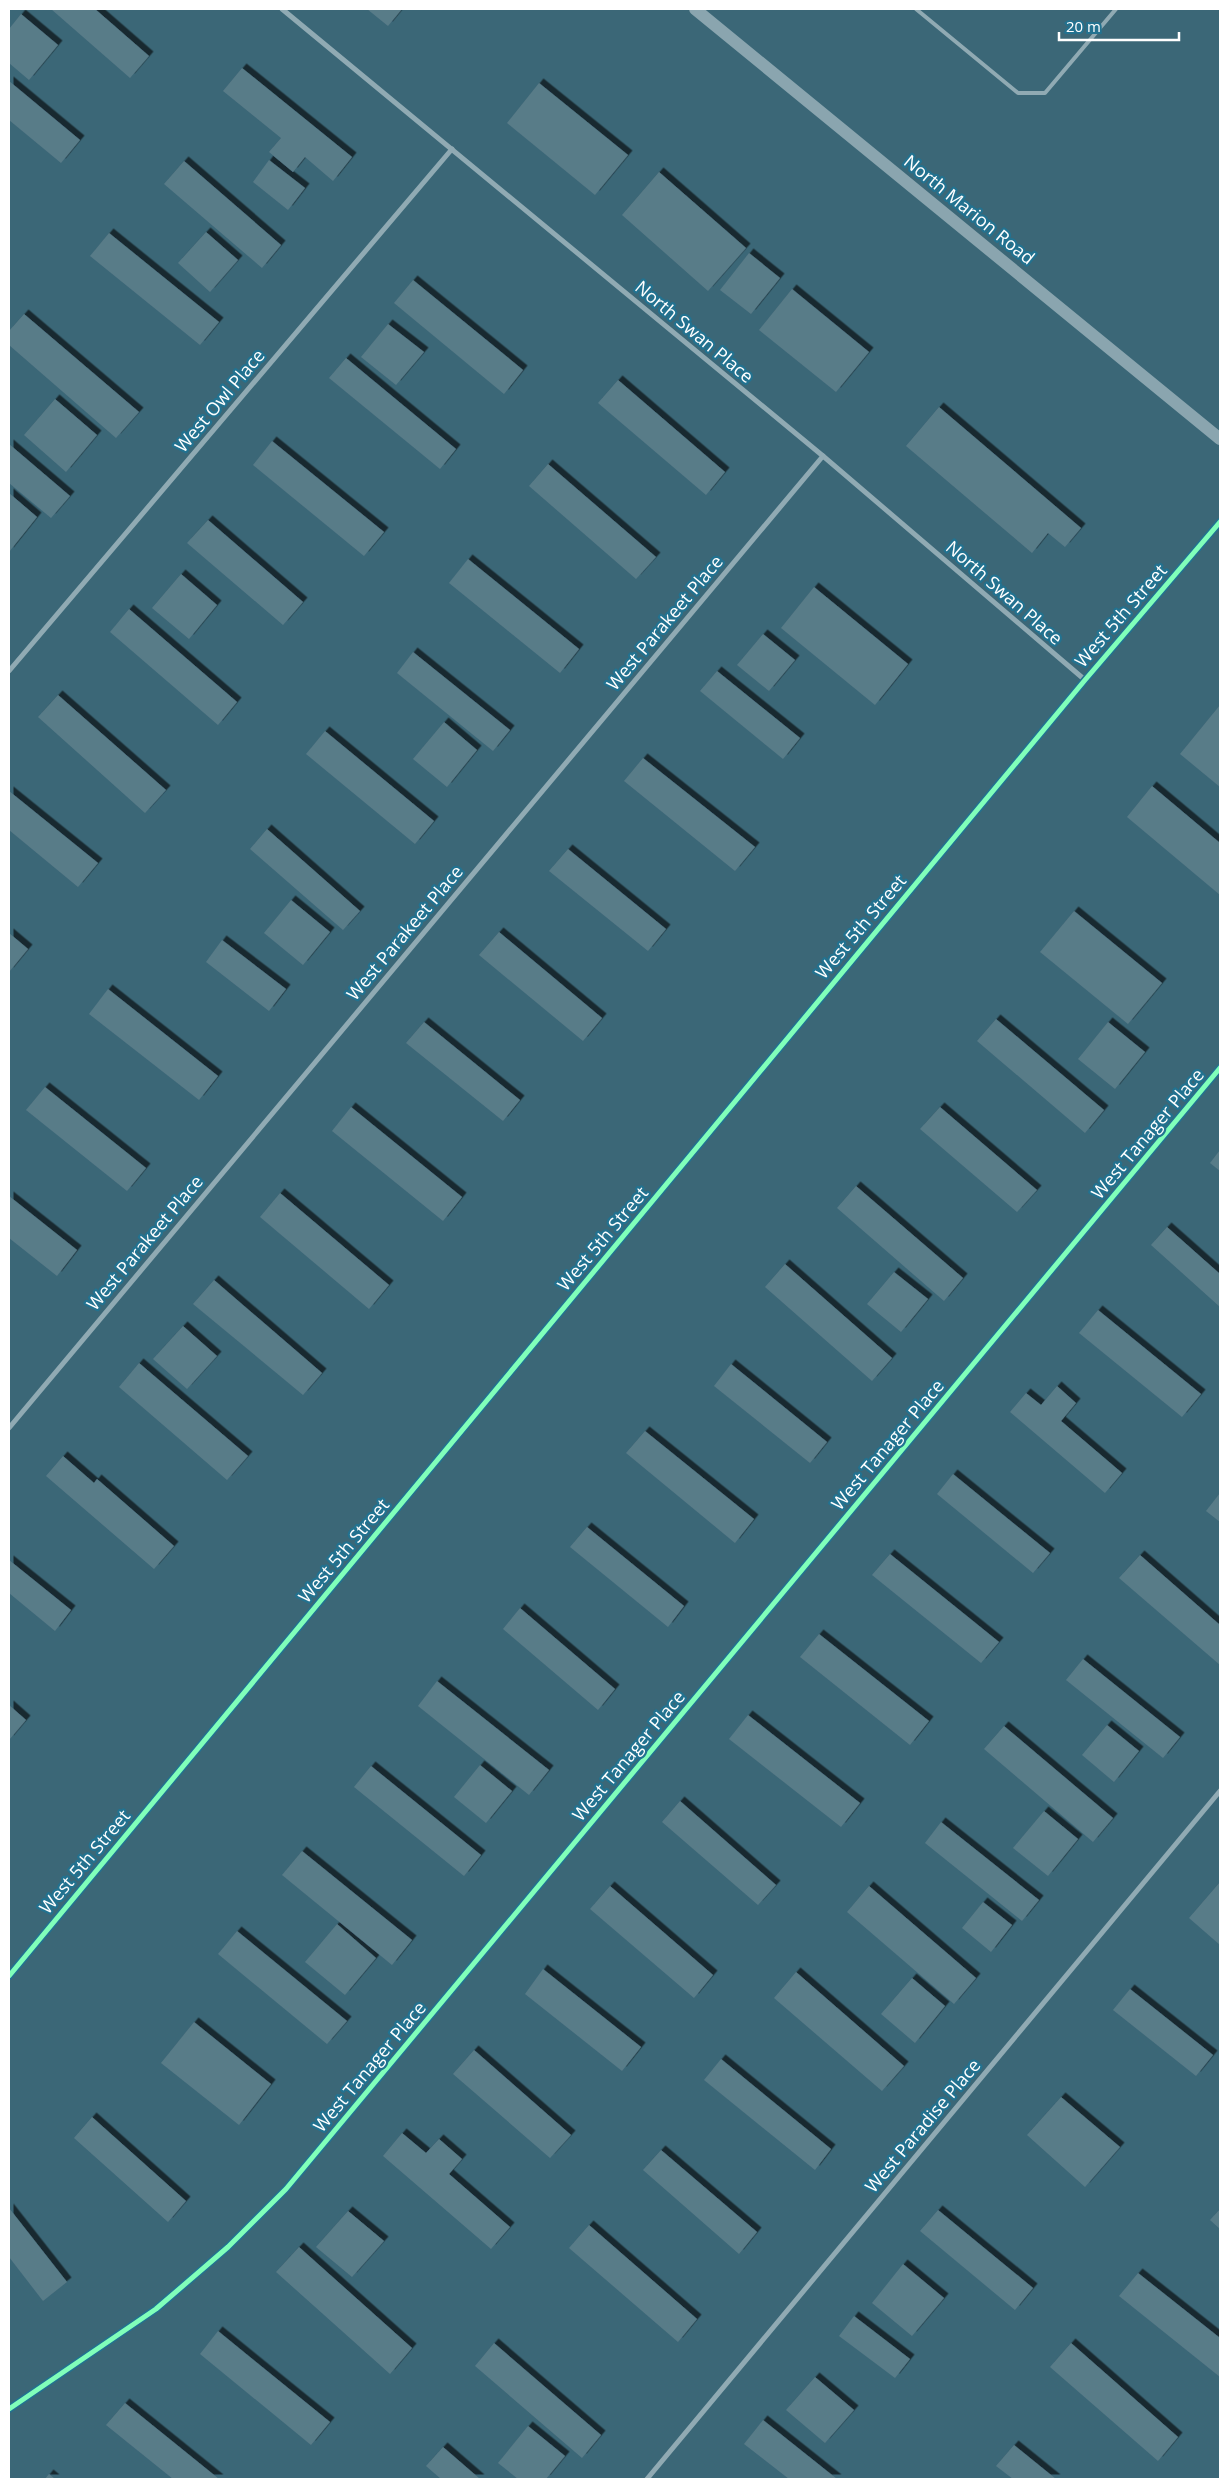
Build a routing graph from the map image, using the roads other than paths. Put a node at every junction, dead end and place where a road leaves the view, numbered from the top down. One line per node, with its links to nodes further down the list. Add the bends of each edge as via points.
1 (282, 9): 5 (street, North Swan Place)
2 (695, 9): 6 (main road, North Marion Road)
3 (916, 9): 4 (lane, via 1018,93 1045,93)
4 (1116, 9)
5 (452, 150): 7 (street, North Swan Place); 9 (street, West Owl Place)
6 (1220, 439)
7 (823, 456): 10 (street, North Swan Place); 12 (street, West Parakeet Place)
8 (1220, 522): 10 (street, West 5th Street)
9 (9, 671)
10 (1085, 680): 14 (street, West 5th Street)
11 (1220, 1068): 15 (street, West Tanager Place, via 286,2189 228,2247 156,2309)
12 (9, 1428)
13 (1220, 1791): 16 (street, West Paradise Place)
14 (9, 1976)
15 (9, 2409)
16 (647, 2479)

